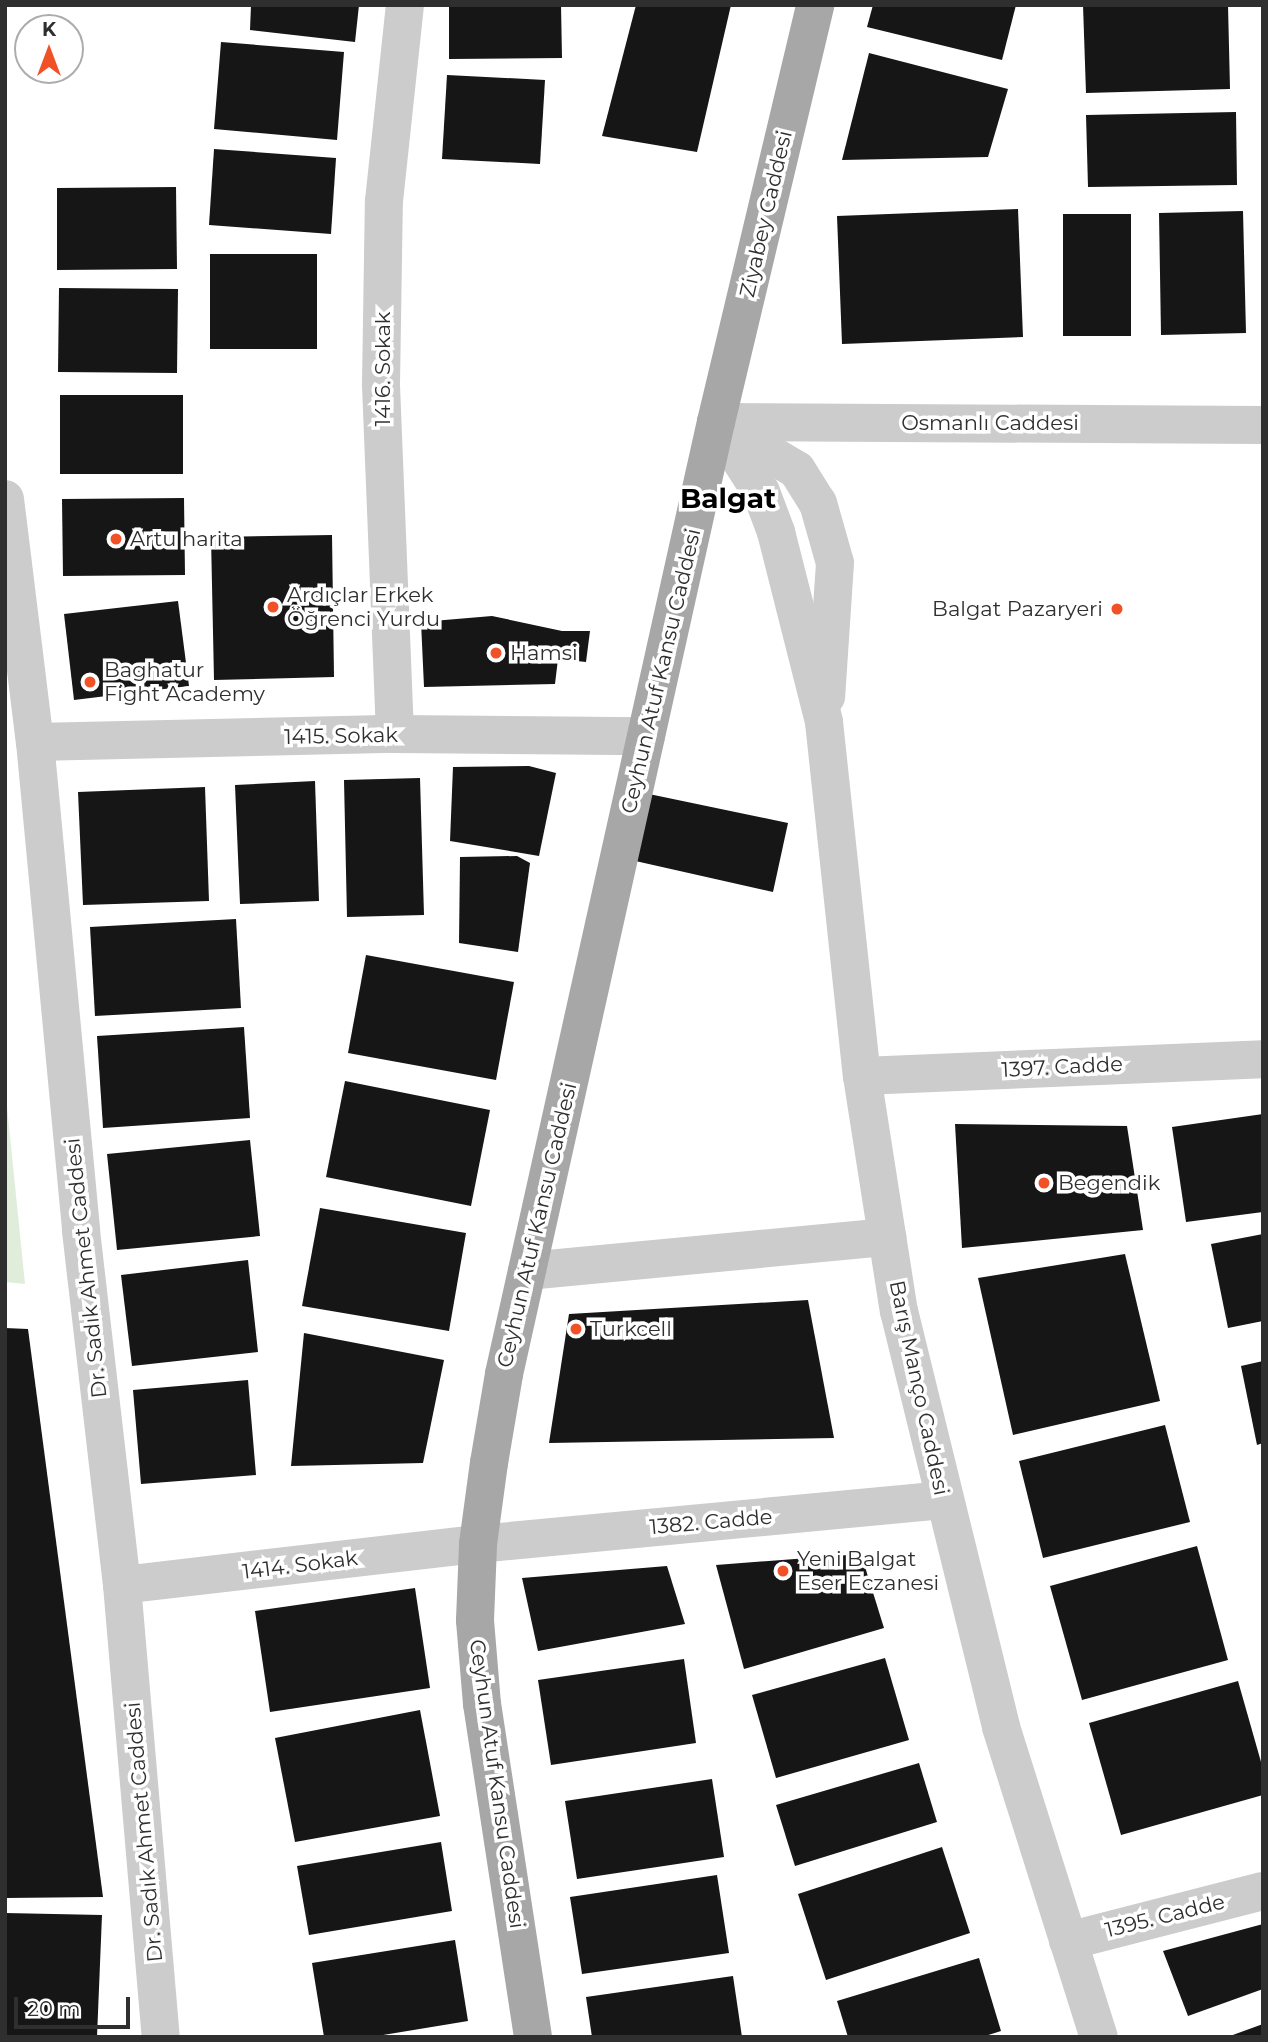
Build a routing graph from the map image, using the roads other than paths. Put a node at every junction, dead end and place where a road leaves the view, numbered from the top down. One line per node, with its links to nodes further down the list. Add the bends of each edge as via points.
1 (405, 5): 7 (street, 1416. Sokak, via 384,201 381,384)
2 (815, 5): 3 (main road, Ziyabey Caddesi)
3 (716, 422): 4 (street, Osmanlı Caddesi); 6 (street, Barış Manço Caddesi, via 761,492 776,532); 6 (street, Barış Manço Caddesi, via 797,470 818,503 835,563); 8 (main road, Ceyhun Atuf Kansu Caddesi)
4 (1263, 425)
5 (5, 499): 9 (street, Dr. Sadık Ahmet Caddesi)
6 (824, 722): 11 (street, Barış Manço Caddesi)
7 (396, 734): 8 (street, 1415. Sokak); 9 (street, 1415. Sokak)
8 (646, 736): 13 (main road, Ceyhun Atuf Kansu Caddesi)
9 (35, 741): 16 (street, Dr. Sadık Ahmet Caddesi, via 81,1231)
10 (1263, 1059): 11 (street, 1397. Cadde)
11 (862, 1076): 12 (street, Barış Manço Caddesi)
12 (887, 1237): 13 (street); 14 (street, Barış Manço Caddesi, via 899,1311)
13 (527, 1271): 15 (main road, Ceyhun Atuf Kansu Caddesi, via 503,1374)
14 (943, 1500): 15 (street, 1382. Cadde); 18 (street, Barış Manço Caddesi, via 1001,1727)
15 (478, 1544): 16 (street, 1414. Sokak); 20 (main road, Ceyhun Atuf Kansu Caddesi, via 475,1620 482,1704)
16 (122, 1585): 19 (street, Dr. Sadık Ahmet Caddesi)
17 (1263, 1891): 18 (street, 1395. Cadde)
18 (1068, 1941): 21 (street, Barış Manço Caddesi)
19 (161, 2037)
20 (533, 2037)
21 (1099, 2037)

